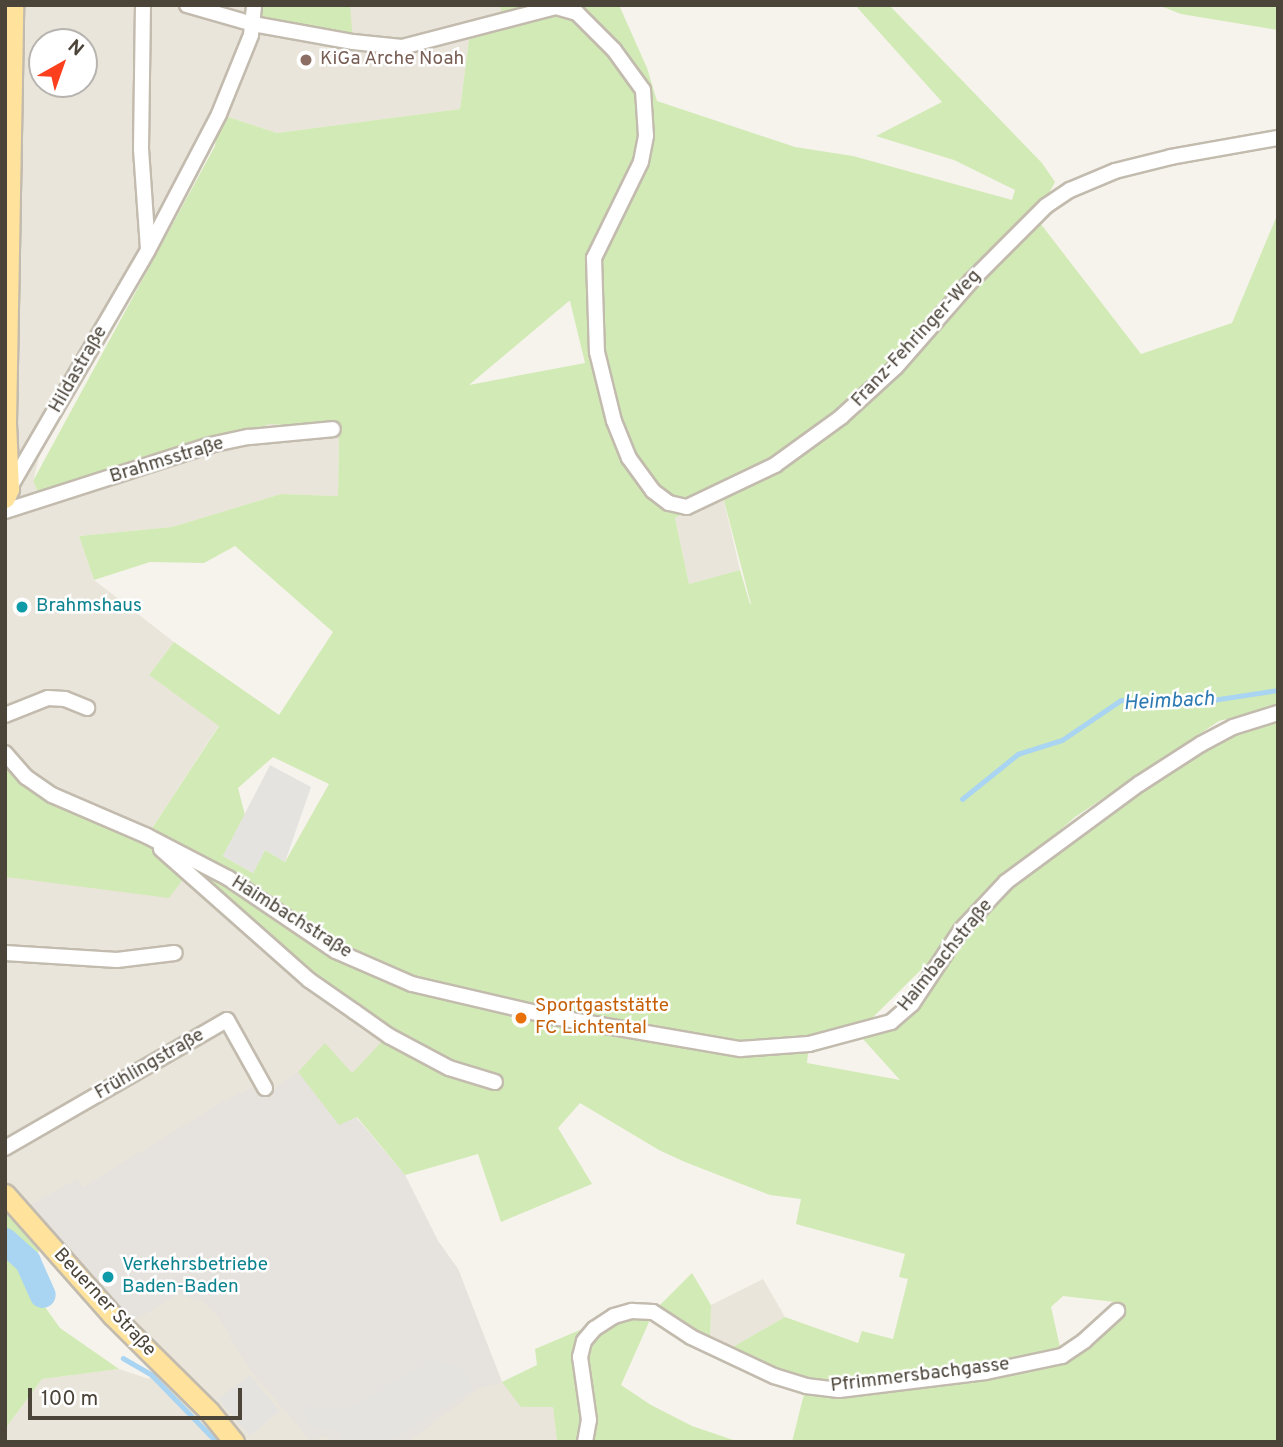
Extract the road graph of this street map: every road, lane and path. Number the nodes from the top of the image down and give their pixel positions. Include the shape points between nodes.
1 (13, 5) edge
2 (143, 5) edge
3 (187, 5) edge
4 (254, 5) edge
5 (253, 24) junction
6 (1278, 138) edge
7 (6, 227) edge
8 (148, 250) junction
9 (333, 429) dead end
10 (7, 494) edge
11 (5, 511) edge
12 (87, 708) dead end
13 (1278, 713) edge
14 (5, 715) edge
15 (5, 753) edge
16 (147, 836) junction
17 (5, 953) edge
18 (175, 953) dead end
19 (495, 1082) dead end
20 (265, 1088) dead end
21 (5, 1148) edge
22 (5, 1194) edge
23 (1117, 1311) dead end
24 (232, 1441) edge
25 (585, 1442) edge

1 - 7 main road
2 - 8 street via 141,149
3 - 5 street, Franz-Fehringer-Weg
4 - 5 street, Hildastraße
5 - 6 street, Franz-Fehringer-Weg via 402,47 556,7 577,13 632,73 643,90 646,117 641,162 594,258 597,352 614,421 629,458 653,491 669,503 687,507 751,478 810,442 869,393 1046,205 1070,190 1171,157
5 - 8 street, Hildastraße via 219,114
7 - 10 main road
8 - 10 street, Hildastraße
9 - 11 street, Brahmsstraße via 210,446
12 - 14 street via 48,698
13 - 16 street, Haimbachstraße via 1233,727 1201,744 1006,882 961,930 912,1004 891,1022 809,1044 740,1049 554,1017 412,984 336,951 228,878
15 - 16 street, Haimbachstraße via 26,777 52,795
16 - 19 street, Haimbachstraße via 318,986 401,1042 449,1068
17 - 18 street via 117,960
20 - 21 street, Frühlingstraße via 227,1020
22 - 24 main road, Beuerner Straße
23 - 25 street, Pfrimmersbachgasse via 1062,1356 986,1372 839,1390 774,1376 691,1337 653,1312 632,1311 604,1323 584,1341 580,1357 589,1420

